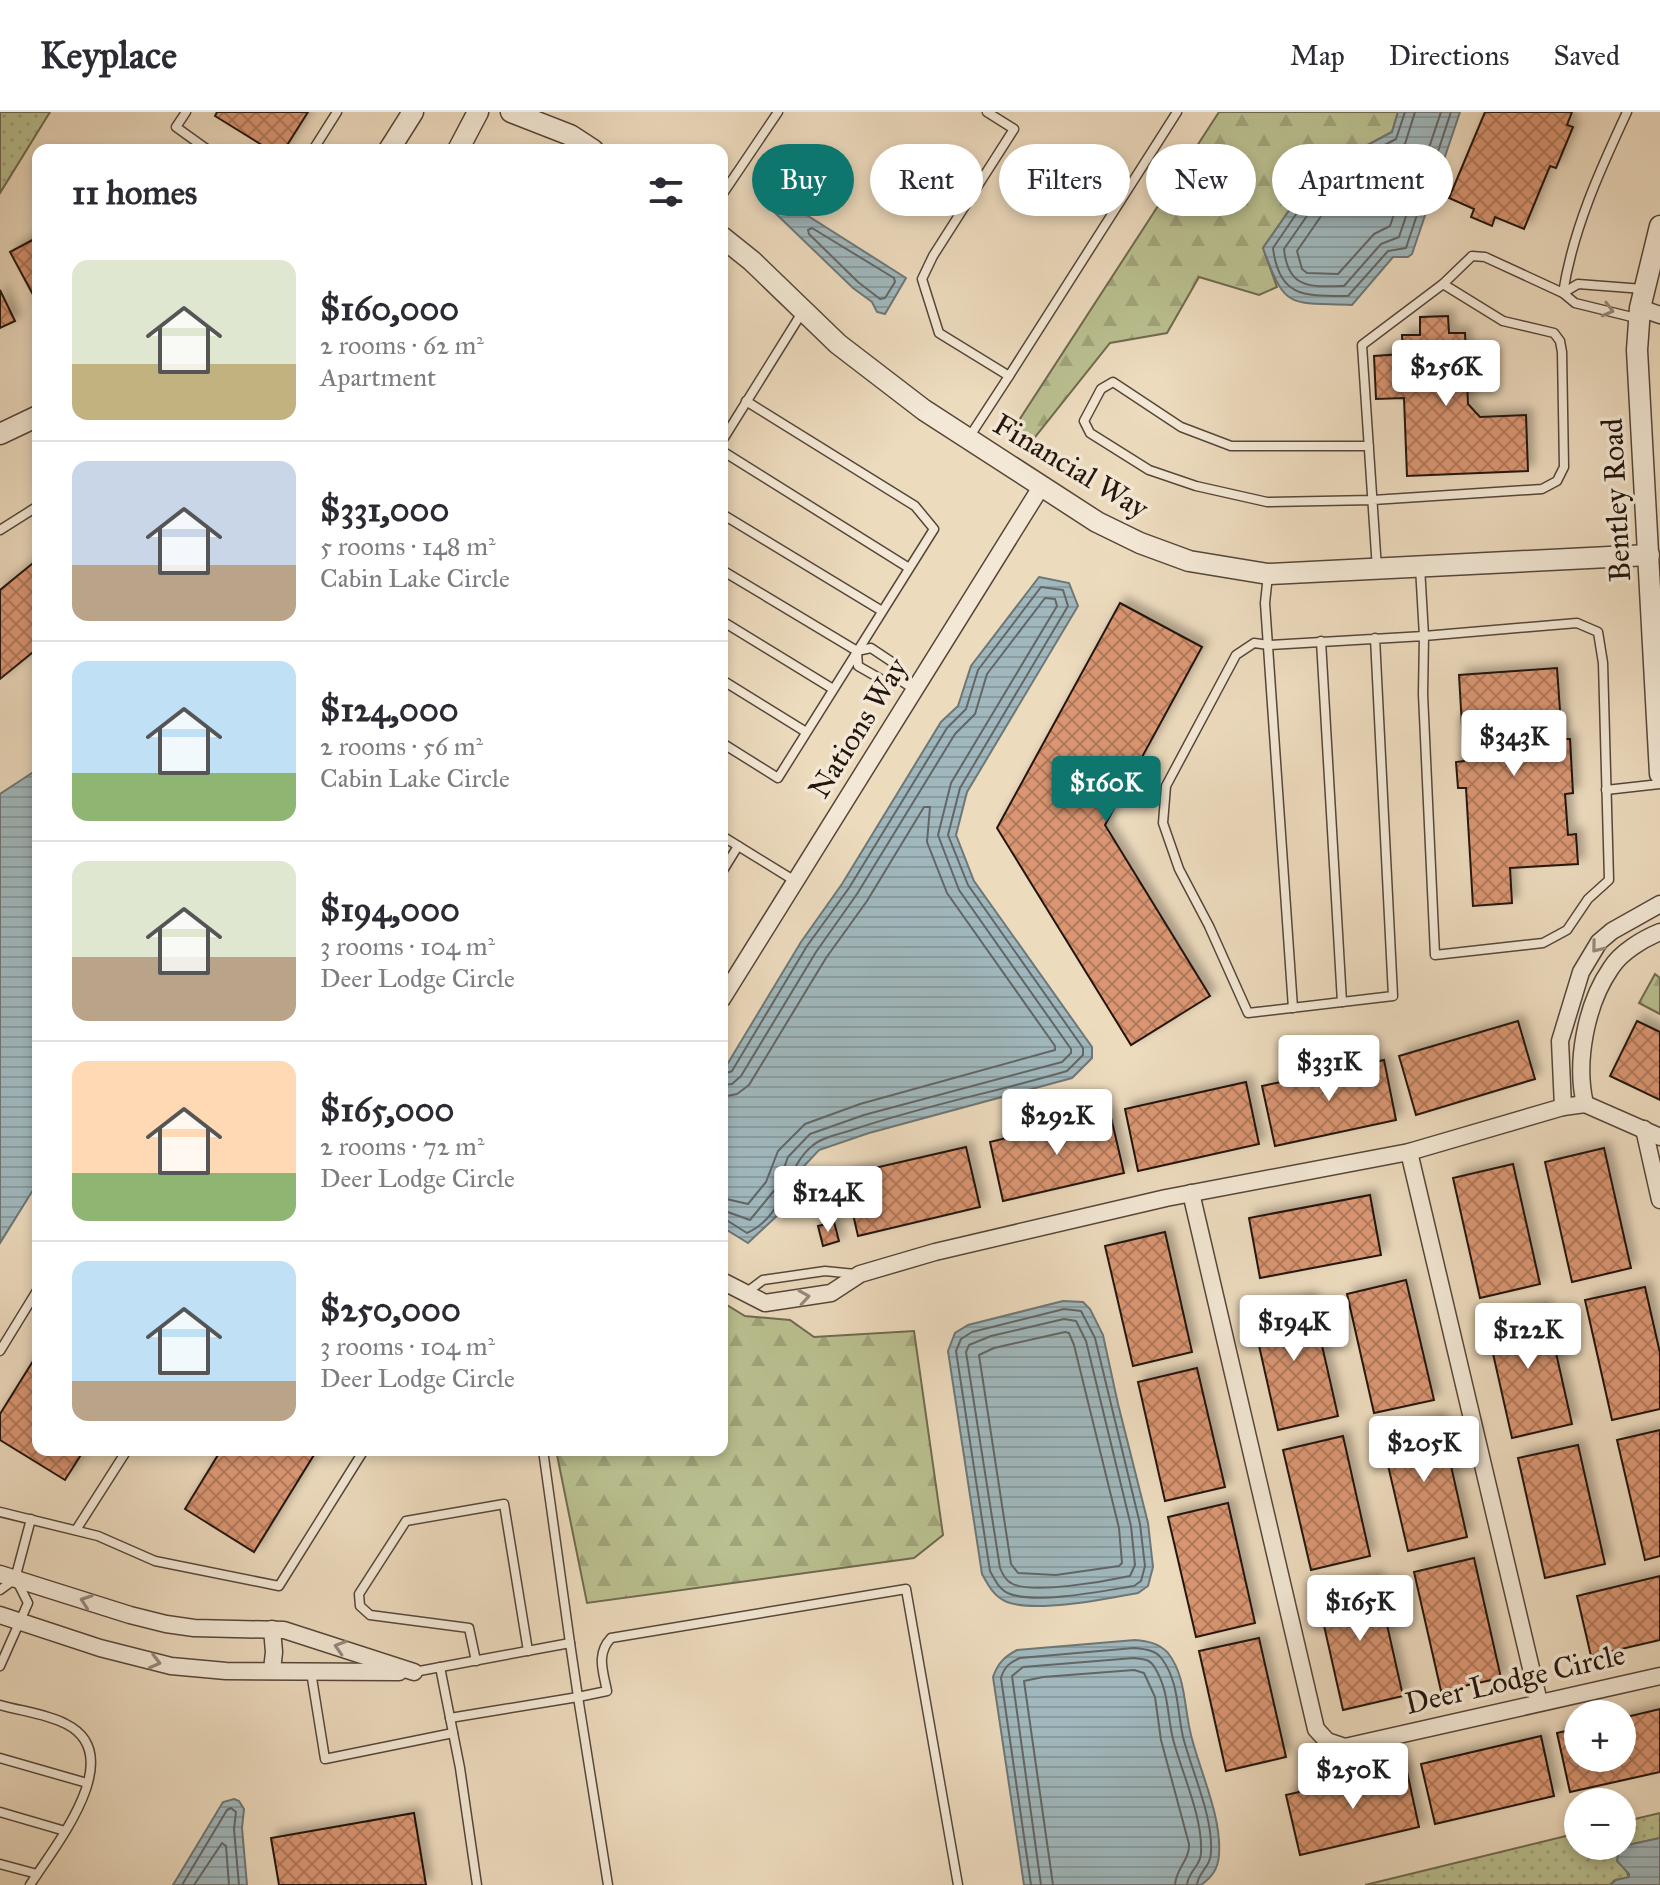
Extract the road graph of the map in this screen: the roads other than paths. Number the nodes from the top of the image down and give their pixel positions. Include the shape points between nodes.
1 (186, 112) edge
2 (337, 112) edge
3 (413, 112) edge
4 (478, 112) edge
5 (511, 112) edge
6 (778, 112) edge
7 (987, 112) edge
8 (1177, 112) edge
9 (1627, 112) edge
10 (200, 144) edge
11 (317, 144) edge
12 (393, 144) edge
13 (461, 144) edge
14 (584, 144) edge
15 (728, 186) edge
16 (1660, 226) edge
17 (728, 242) edge
18 (1443, 284) junction
19 (1563, 293) junction
20 (1646, 308) edge
21 (804, 310) junction
22 (1009, 376) junction
23 (746, 401) junction
24 (32, 419) edge
25 (728, 431) edge
26 (0, 434) edge
27 (968, 439) junction
28 (1369, 446) junction
29 (728, 455) edge
30 (1041, 487) junction
31 (1373, 500) junction
32 (32, 510) edge
33 (728, 518) edge
34 (0, 530) edge
35 (1649, 555) junction
36 (1420, 567) junction
37 (909, 568) junction
38 (1377, 570) junction
39 (728, 574) edge
40 (1268, 574) junction
41 (882, 611) junction
42 (728, 625) edge
43 (1424, 636) junction
44 (1375, 638) junction
45 (1321, 641) junction
46 (1269, 645) junction
47 (857, 651) junction
48 (895, 677) junction
49 (728, 684) edge
50 (833, 689) junction
51 (915, 690) junction
52 (806, 732) junction
53 (728, 747) edge
54 (1660, 774) edge
55 (1660, 784) edge
56 (1606, 790) junction
57 (728, 840) edge
58 (738, 846) junction
59 (728, 862) edge
60 (796, 882) junction
61 (1660, 904) edge
62 (1660, 932) edge
63 (728, 990) edge
64 (1342, 1002) junction
65 (1293, 1008) junction
66 (1585, 1104) junction
67 (1563, 1107) junction
68 (1644, 1129) junction
69 (1660, 1137) edge
70 (1409, 1152) junction
71 (1191, 1193) junction
72 (1660, 1200) edge
73 (860, 1274) junction
74 (728, 1284) edge
75 (747, 1292) junction
76 (32, 1299) edge
77 (0, 1351) edge
78 (123, 1456) edge
79 (360, 1456) edge
80 (544, 1456) edge
81 (0, 1512) edge
82 (31, 1519) junction
83 (76, 1530) junction
84 (8, 1576) edge
85 (0, 1590) edge
86 (0, 1615) edge
87 (20, 1621) junction
88 (272, 1629) junction
89 (570, 1643) junction
90 (528, 1651) junction
91 (476, 1661) junction
92 (0, 1666) edge
93 (440, 1667) junction
94 (272, 1670) junction
95 (311, 1671) junction
96 (414, 1672) junction
97 (1660, 1676) edge
98 (578, 1697) junction
99 (1539, 1702) junction
100 (0, 1705) edge
101 (450, 1718) junction
102 (453, 1733) junction
103 (0, 1758) edge
104 (87, 1783) junction
105 (0, 1812) edge
106 (65, 1831) junction
107 (0, 1864) edge
108 (37, 1874) junction
109 (30, 1885) edge
110 (477, 1885) edge
111 (608, 1885) edge
112 (958, 1885) edge

1 - 10 lane via 176,127
2 - 11 lane
3 - 12 street
4 - 13 street
5 - 14 street
6 - 15 lane
7 - 22 lane via 1014,129 922,279 939,333
8 - 22 lane
9 - 19 lane via 1568,257
16 - 20 street, Bentley Road
17 - 21 street, Financial Way
18 - 19 lane via 1472,256
18 - 28 lane via 1362,345
18 - 31 lane via 1503,321 1554,333 1560,341 1564,467 1557,481 1542,489
19 -> 20 lane via 1575,303
19 - 20 lane via 1578,284
20 - 35 street, Bentley Road via 1637,350
21 - 23 lane
21 - 27 street, Financial Way via 886,383
22 - 27 lane
23 - 25 lane
23 - 37 lane via 915,506 934,529
24 - 26 street
27 - 30 street, Financial Way
28 - 31 lane
28 - 31 lane via 1231,446 1181,427 1113,382 1101,389 1084,421 1090,433 1149,470 1196,486 1267,502
29 - 37 lane
30 - 40 street, Financial Way via 1140,543 1189,561
30 - 51 street, Nations Way
31 - 38 lane
32 - 34 lane
33 - 41 lane
35 - 36 street, Financial Way
35 - 54 street, Bentley Road
36 - 38 street, Financial Way
36 - 43 lane
37 - 41 lane
38 - 40 street, Financial Way
39 - 47 lane
40 - 46 lane
41 - 47 lane
42 - 50 lane
43 - 44 lane
43 - 56 lane via 1577,623 1598,632
43 - 56 lane via 1435,955 1543,943 1567,930 1609,880
44 - 45 lane
44 - 64 lane via 1393,996
45 - 46 lane
45 - 64 lane
46 - 65 lane
46 - 65 lane via 1254,643 1236,655 1166,786 1163,823 1179,869 1248,1013
47 - 48 lane via 871,648 895,664
47 - 48 lane via 858,666 886,682
47 - 50 lane
48 - 51 lane
49 - 52 lane
50 - 52 lane
51 - 60 street, Nations Way
52 - 53 lane via 778,778
55 - 56 lane
57 - 58 lane
58 - 59 lane
58 - 60 lane
60 - 63 street, Nations Way
61 -> 67 street via 1599,942 1581,972 1560,1041
62 - 66 street via 1622,955 1601,987 1580,1062
64 - 65 lane
66 - 67 street
66 - 68 street
67 - 70 street
68 - 69 street
68 - 72 street
70 - 71 street
70 - 99 street
71 - 73 street
71 - 99 street, Deer Lodge Circle via 1316,1729 1327,1741 1345,1747
73 - 75 lane via 825,1271 763,1280
75 -> 73 street via 765,1303 831,1293
74 - 75 street
76 - 77 lane
78 - 83 lane
79 - 83 lane via 279,1586 155,1561
80 - 89 lane
81 - 82 lane
82 - 83 lane
82 - 84 lane
84 - 85 lane
84 - 87 lane via 28,1603
88 -> 84 street via 166,1624
86 - 87 street
87 - 92 lane
87 -> 94 street via 171,1666
88 - 94 street
96 -> 88 street
89 - 90 lane
89 - 98 lane
90 - 91 lane
90 - 91 lane via 504,1504 406,1521 359,1594 360,1606 370,1615 469,1628
91 - 93 lane
93 - 96 lane
93 - 101 lane
94 - 95 street
95 - 96 street
95 - 102 lane via 325,1759
97 - 99 street, Deer Lodge Circle
98 - 101 lane
98 - 111 lane
98 - 112 lane via 607,1691 601,1656 611,1638 906,1589
100 - 104 lane via 67,1725 83,1739 91,1752
101 - 102 lane
102 - 110 lane
103 - 104 lane
104 - 106 lane
105 - 106 lane
106 - 108 lane
107 - 108 lane
108 - 109 lane

